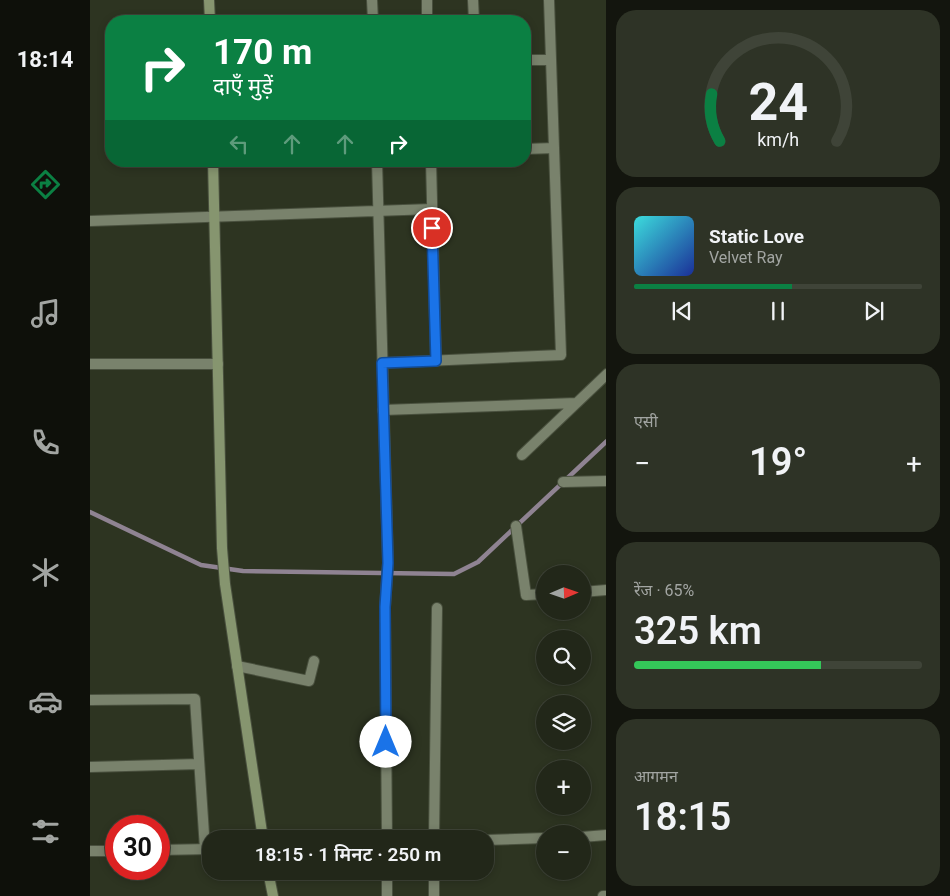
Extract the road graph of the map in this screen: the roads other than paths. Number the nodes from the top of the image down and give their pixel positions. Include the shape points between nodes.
1 (209, 0) edge
2 (372, 0) edge
3 (427, 0) edge
4 (473, 0) edge
5 (549, 0) edge
6 (210, 15) edge
7 (373, 15) edge
8 (427, 15) edge
9 (474, 15) edge
10 (531, 60) edge
11 (551, 60) junction
12 (554, 148) junction
13 (531, 149) edge
14 (213, 167) edge
15 (377, 167) edge
16 (431, 167) edge
17 (432, 209) junction
18 (378, 211) junction
19 (214, 216) junction
20 (90, 221) edge
21 (436, 361) junction
22 (382, 363) junction
23 (90, 364) edge
24 (218, 364) junction
25 (606, 374) edge
26 (576, 403) junction
27 (383, 410) junction
28 (522, 455) dead end
29 (606, 481) edge
30 (563, 482) dead end
31 (516, 526) dead end
32 (606, 590) edge
33 (591, 591) edge
34 (536, 594) edge
35 (437, 608) dead end
36 (314, 661) dead end
37 (237, 666) junction
38 (90, 700) edge
39 (199, 764) junction
40 (90, 767) edge
41 (206, 830) edge
42 (262, 830) edge
43 (387, 830) edge
44 (434, 830) edge
45 (606, 835) edge
46 (591, 836) edge
47 (536, 838) edge
48 (494, 840) edge
49 (202, 849) edge
50 (105, 850) edge
51 (170, 850) edge
52 (90, 851) edge
53 (270, 880) edge
54 (387, 880) edge
55 (434, 880) edge
56 (273, 896) edge
57 (387, 896) edge
58 (434, 896) edge

1 - 6 street
2 - 7 street
3 - 8 street
4 - 9 street
5 - 11 street
10 - 11 street
11 - 12 street
12 - 13 street
12 - 21 street via 561,356
14 - 19 street
15 - 18 street
16 - 17 street
17 - 18 street
17 - 21 street
18 - 19 street
18 - 22 street
19 - 20 street
19 - 24 street
21 - 22 street
22 - 27 street
23 - 24 street
24 - 37 street via 222,548
25 - 26 street
26 - 27 street
26 - 28 street
27 - 43 street via 388,563 385,607
29 - 30 street
31 - 34 street via 526,595
32 - 33 street
35 - 44 street
36 - 37 street via 309,681
37 - 42 street
38 - 39 street via 195,699
39 - 40 street
39 - 41 street
45 - 46 street
47 - 48 street
49 - 51 street
50 - 52 street
53 - 56 street
54 - 57 street
55 - 58 street

